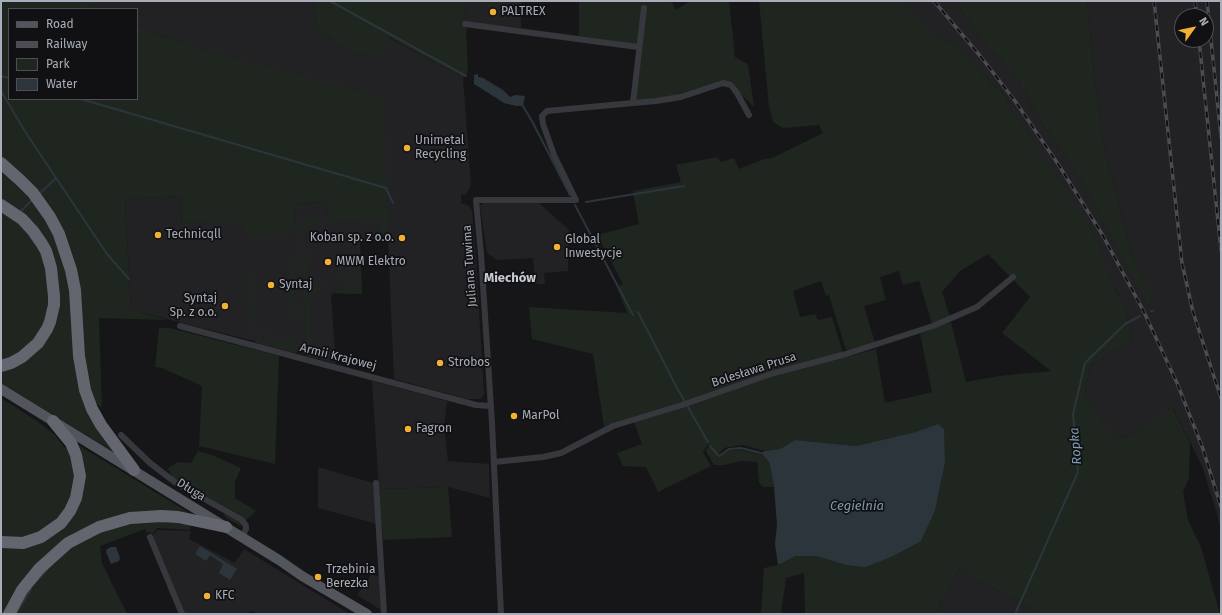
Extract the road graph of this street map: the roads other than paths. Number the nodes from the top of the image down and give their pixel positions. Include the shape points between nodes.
1 (644, 8) dead end
2 (465, 24) dead end
3 (638, 47) junction
4 (633, 103) junction
5 (749, 115) dead end
6 (1, 163) edge
7 (1, 205) edge
8 (1013, 278) dead end
9 (180, 326) dead end
10 (1, 366) edge
11 (1, 389) edge
12 (491, 406) junction
13 (54, 421) junction
14 (121, 435) dead end
15 (494, 462) junction
16 (134, 470) junction
17 (376, 483) dead end
18 (226, 527) junction
19 (150, 537) dead end
20 (242, 537) junction
21 (1, 542) edge
22 (9, 614) edge
23 (182, 614) edge
24 (367, 614) edge
25 (384, 614) edge
26 (501, 614) edge

1 - 3 street
2 - 3 street
3 - 4 street
4 - 5 street, Juliana Tuwima via 681,97 724,83 731,85
4 - 12 street, Juliana Tuwima via 546,111 542,116 542,124 554,155 576,200 476,200
6 - 16 highway via 39,201 61,239 75,290 79,356 85,390 101,426
7 - 10 highway via 22,219 42,244 49,259 54,288 52,314 41,340 22,357
8 - 15 street, Bolesława Prusa via 977,307 934,326 846,354 771,374 613,426 561,454
9 - 12 street, Armii Krajowej via 454,399
11 - 13 main road, Długa
12 - 15 street, Juliana Tuwima
13 - 16 main road, Długa
13 - 21 highway via 76,454 80,476 76,498 61,523 41,537 23,544
14 - 20 street via 176,483 242,520 246,529
15 - 26 street, Juliana Tuwima
16 - 18 main road, Długa
17 - 25 street
18 - 20 main road, Długa
18 - 22 highway via 161,516 130,518 99,527 68,543 39,569 22,590
19 - 23 street
20 - 24 main road, Długa

